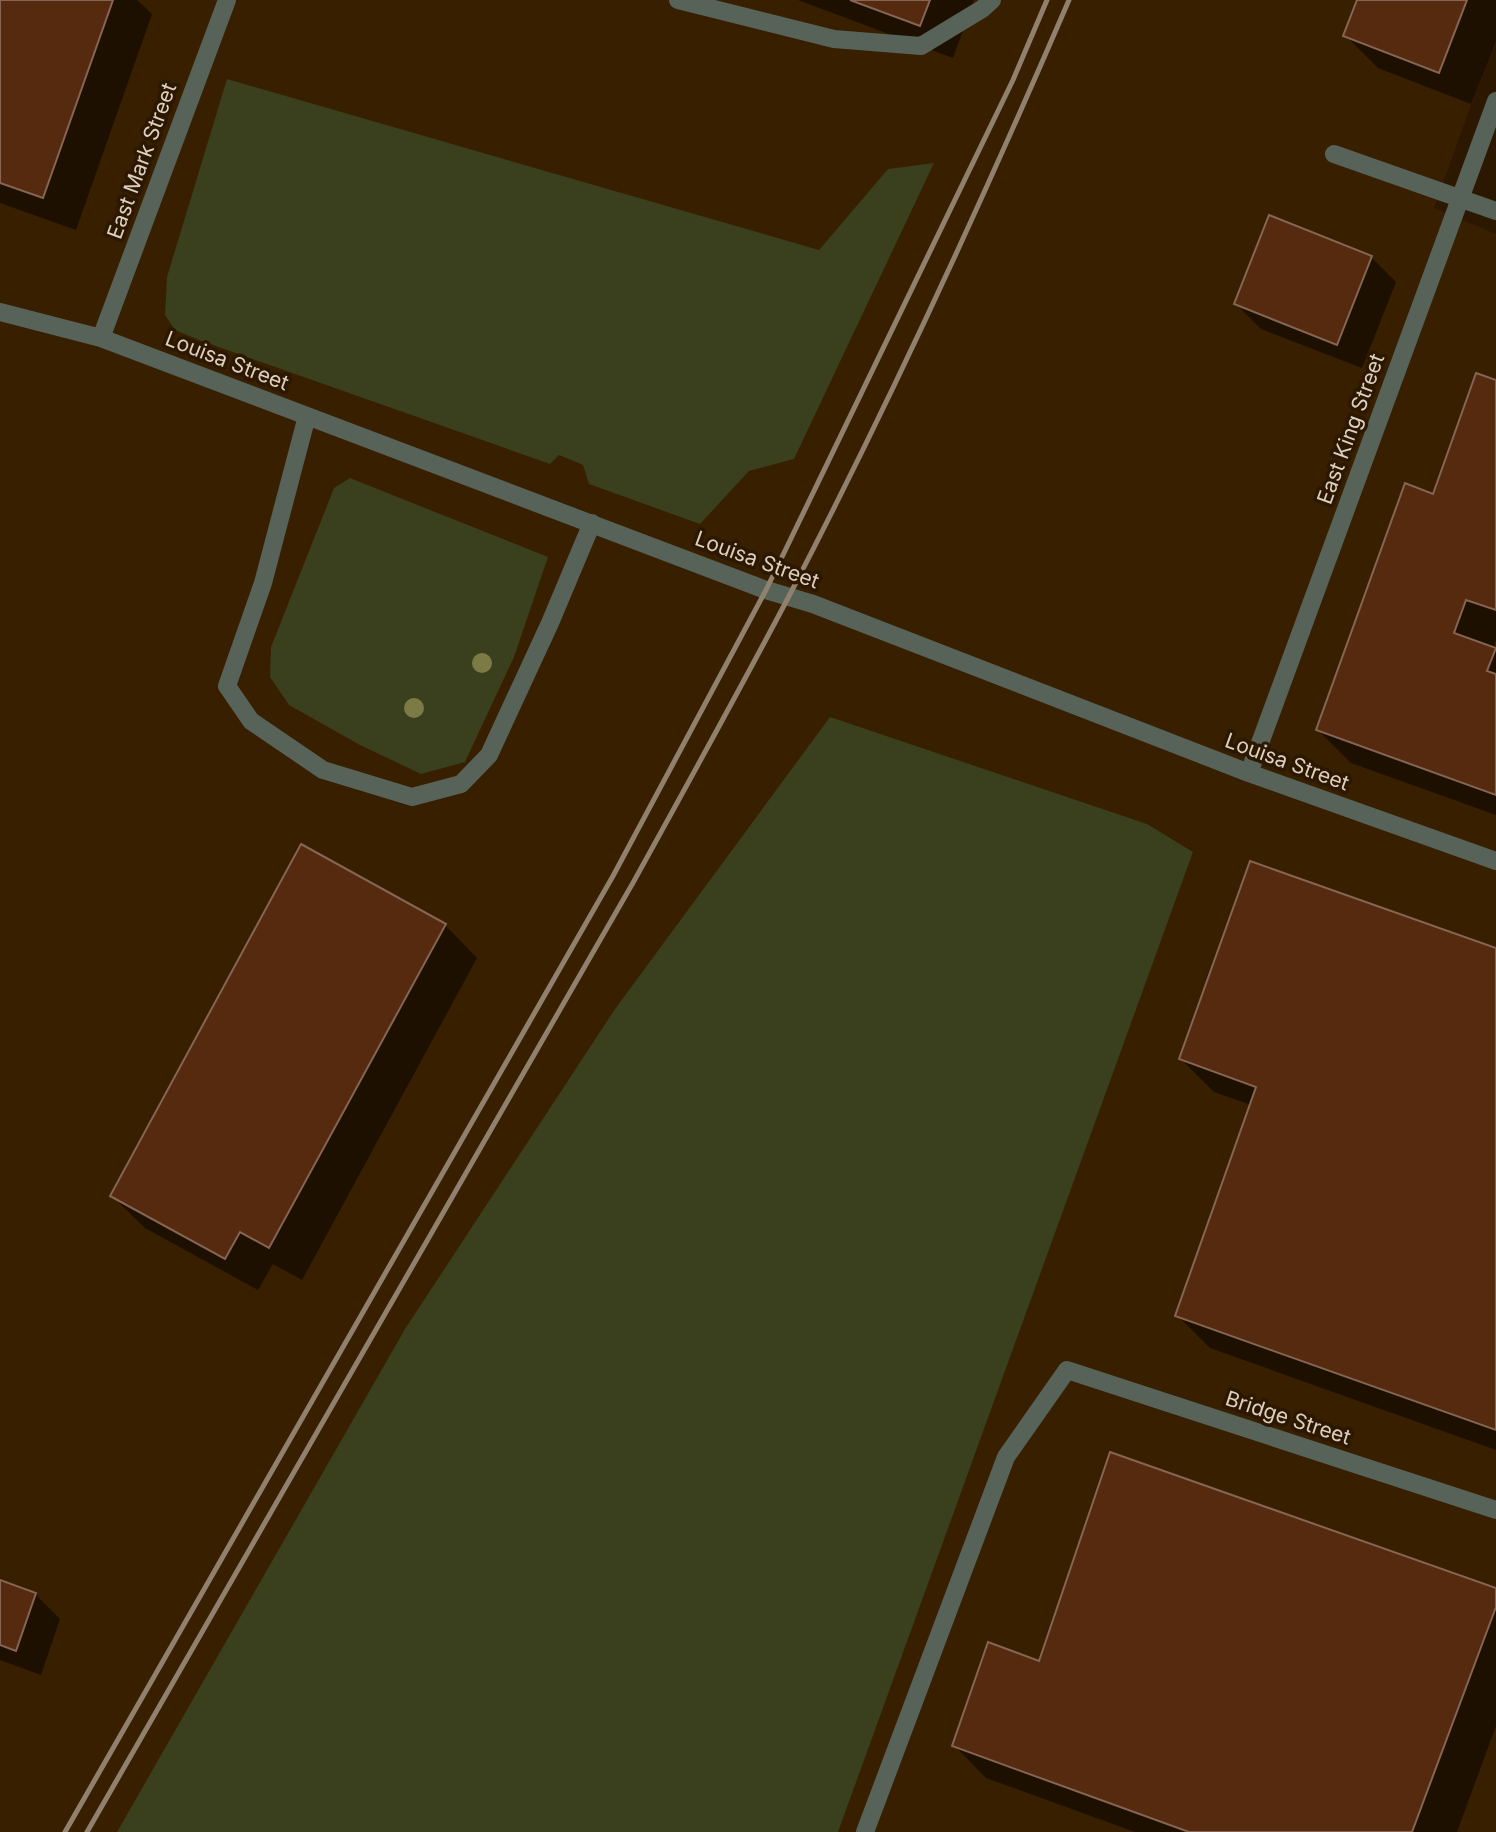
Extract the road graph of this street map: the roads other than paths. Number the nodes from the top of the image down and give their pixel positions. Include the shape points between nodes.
1 (227, 0) edge
2 (678, 0) edge
3 (992, 0) edge
4 (1496, 101) edge
5 (1334, 154) dead end
6 (1461, 197) junction
7 (1496, 211) edge
8 (0, 312) edge
9 (101, 338) junction
10 (307, 416) junction
11 (592, 523) junction
12 (1249, 773) junction
13 (1496, 861) edge
14 (1496, 1510) edge
15 (865, 1832) edge

1 - 9 street, East Mark Street
2 - 3 street via 834,39 921,46
4 - 6 street, East King Street
5 - 6 street
6 - 7 street
6 - 12 street, East King Street
8 - 9 street, Louisa Street
9 - 10 street, Louisa Street
10 - 11 street, Louisa Street
10 - 11 street via 263,583 227,685 251,721 323,770 412,797 461,784 489,755
11 - 12 street, Louisa Street
12 - 13 street, Louisa Street
14 - 15 street, Bridge Street via 1066,1370 1006,1457

